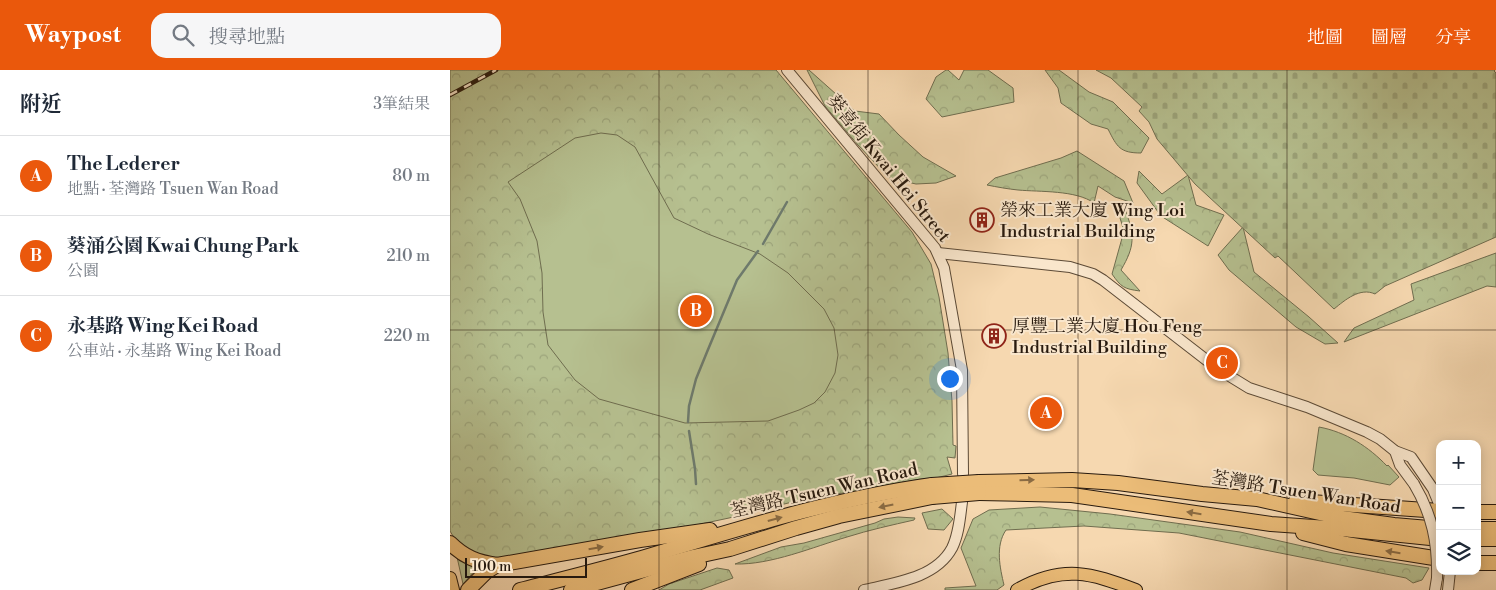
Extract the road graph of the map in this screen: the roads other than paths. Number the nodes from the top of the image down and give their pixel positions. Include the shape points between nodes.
1 (787, 70) edge
2 (938, 253) junction
3 (1396, 451) junction
4 (963, 474) dead end
5 (979, 488) junction
6 (932, 491) junction
7 (1436, 498) edge
8 (1256, 499) junction
9 (962, 502) dead end
10 (1436, 511) edge
11 (1481, 512) edge
12 (1496, 512) edge
13 (1271, 524) junction
14 (1436, 528) edge
15 (735, 529) junction
16 (1496, 529) edge
17 (1481, 530) edge
18 (1436, 539) edge
19 (1481, 539) edge
20 (1496, 539) edge
21 (450, 543) edge
22 (730, 549) junction
23 (1436, 558) edge
24 (1481, 563) edge
25 (1496, 563) edge
26 (497, 565) junction
27 (1450, 575) edge
28 (450, 578) edge
29 (453, 590) edge
30 (468, 590) edge
31 (520, 590) edge
32 (571, 590) edge
33 (632, 590) edge
34 (864, 590) edge
35 (1018, 590) edge
36 (1136, 590) edge
37 (1435, 590) edge
38 (1448, 590) edge

1 - 2 street, 葵喜街 Kwai Hei Street
2 - 3 street via 1070,267 1093,274 1234,380 1367,432
2 - 4 street, 葵喜街 Kwai Hei Street via 944,268 962,370
3 - 7 street via 1410,457
3 - 37 street, bridge via 1400,465 1427,507 1438,557
5 - 6 highway, 荃灣路 Tsuen Wan Road, bridge
5 -> 8 highway, 荃灣路 Tsuen Wan Road via 1072,480
13 -> 5 highway, 荃灣路 Tsuen Wan Road via 1072,495
15 -> 6 highway, 荃灣路 Tsuen Wan Road via 874,494
6 -> 22 highway, 荃灣路 Tsuen Wan Road
8 - 10 highway
8 - 14 highway, 荃灣路 Tsuen Wan Road via 1360,521
9 - 34 street via 953,546 939,564 918,576
11 - 12 highway
13 - 18 highway, 荃灣路 Tsuen Wan Road
23 -> 13 highway via 1346,544
26 -> 15 highway via 675,535
15 - 31 highway, 荃灣路 Tsuen Wan Road
16 - 17 highway
19 - 20 highway
21 - 26 highway via 467,558
22 - 32 highway, 荃灣路 Tsuen Wan Road
22 - 33 highway
24 - 25 highway
26 - 30 highway
27 - 38 street
28 - 29 main road
35 - 36 main road via 1056,575 1078,573

